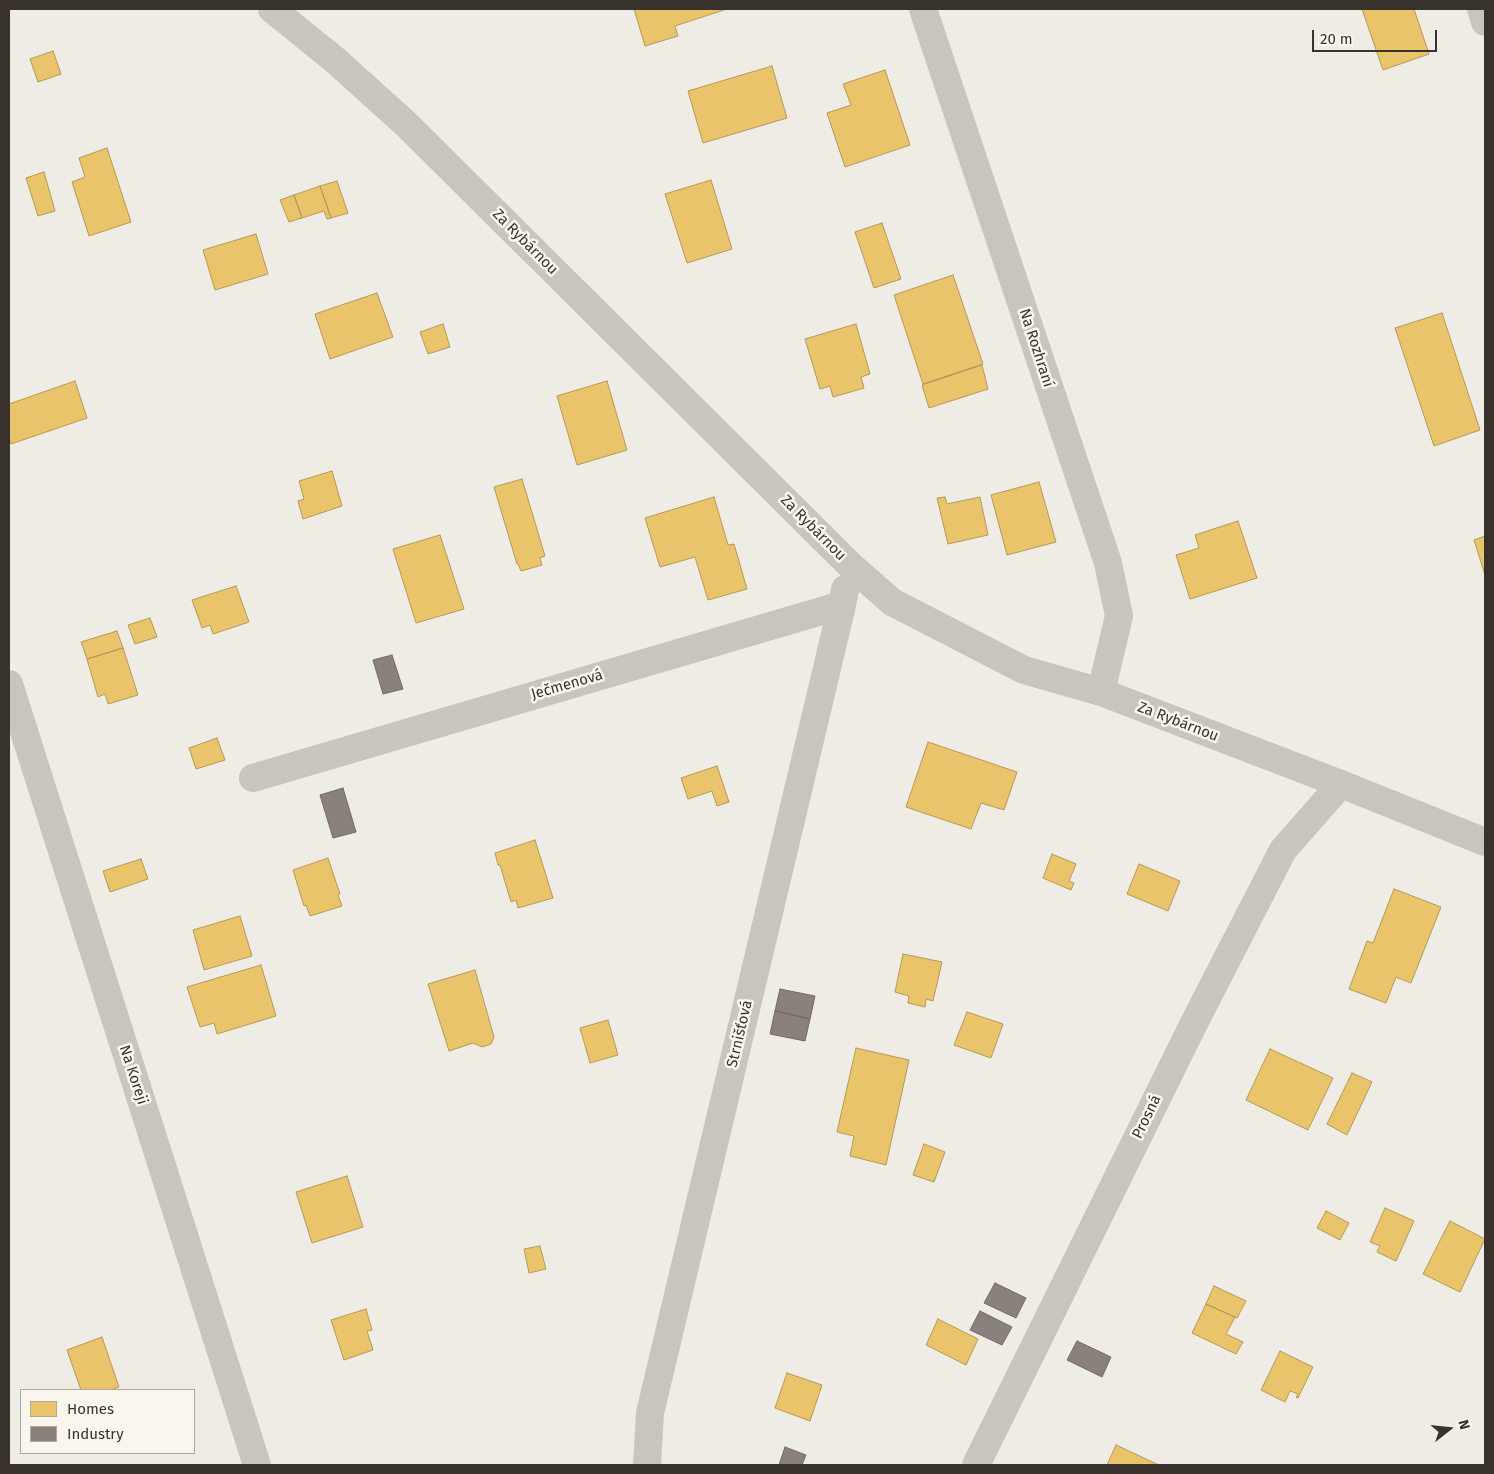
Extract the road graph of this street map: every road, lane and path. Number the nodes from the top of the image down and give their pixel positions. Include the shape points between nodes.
1 (272, 9) edge
2 (923, 9) edge
3 (1480, 9) edge
4 (1485, 22) edge
5 (850, 565) junction
6 (842, 605) junction
7 (9, 684) edge
8 (1101, 692) junction
9 (253, 778) dead end
10 (1341, 784) junction
11 (1485, 842) edge
12 (257, 1465) edge
13 (646, 1465) edge
14 (976, 1465) edge

1 - 5 street, Za Rybárnou via 406,124
2 - 8 street, Na Rozhraní via 1108,564 1119,616
3 - 4 street
5 - 6 street
5 - 8 street, Za Rybárnou via 892,602 1024,670
6 - 9 street, Ječmenová
6 - 13 street, Strnišťová via 650,1413
7 - 12 street, Na Koreji
8 - 10 street, Za Rybárnou
10 - 11 street, Za Rybárnou
10 - 14 street, Prosná via 1283,850

